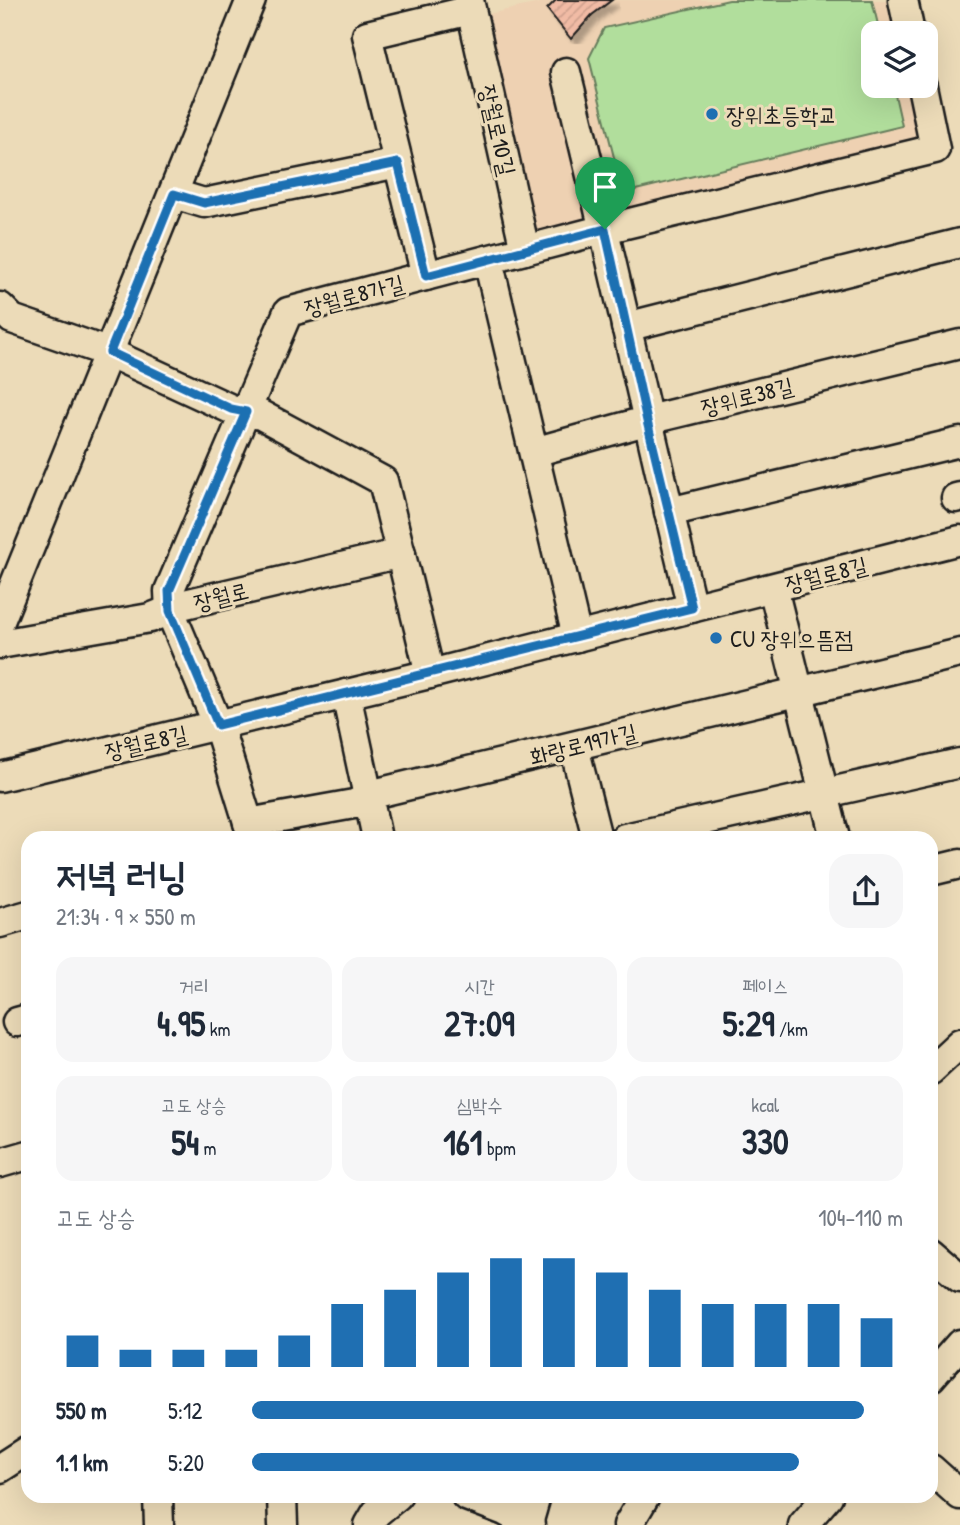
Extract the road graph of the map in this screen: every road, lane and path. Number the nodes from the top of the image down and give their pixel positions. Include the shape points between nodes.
1 (251, 0) edge
2 (903, 0) edge
3 (470, 5) edge
4 (907, 21) edge
5 (566, 72) dead end
6 (924, 98) edge
7 (398, 163) junction
8 (174, 194) junction
9 (605, 229) junction
10 (960, 243) edge
11 (525, 250) junction
12 (488, 260) junction
13 (426, 276) junction
14 (0, 307) edge
15 (626, 327) junction
16 (960, 344) edge
17 (110, 352) junction
18 (246, 412) junction
19 (647, 421) junction
20 (960, 442) edge
21 (534, 452) junction
22 (669, 512) junction
23 (960, 540) edge
24 (401, 553) junction
25 (773, 588) junction
26 (692, 608) junction
27 (170, 611) junction
28 (0, 621) edge
29 (577, 637) junction
30 (0, 644) edge
31 (960, 653) edge
32 (430, 674) junction
33 (798, 691) junction
34 (346, 694) junction
35 (218, 725) junction
36 (574, 747) junction
37 (960, 763) edge
38 (0, 777) edge
39 (824, 794) junction
40 (367, 798) junction
41 (251, 831) edge
42 (375, 831) edge
43 (595, 831) edge
44 (657, 831) edge
45 (833, 831) edge
46 (960, 864) edge
47 (938, 869) edge
48 (21, 917) edge
49 (0, 923) edge
50 (960, 1043) edge
51 (938, 1063) edge
52 (21, 1157) edge
53 (0, 1163) edge
54 (938, 1259) edge
55 (960, 1278) edge
56 (21, 1454) edge
57 (0, 1468) edge
58 (938, 1475) edge
59 (960, 1495) edge
60 (158, 1503) edge
61 (282, 1503) edge
62 (388, 1503) edge
63 (484, 1503) edge
64 (534, 1503) edge
65 (642, 1503) edge
66 (822, 1503) edge
67 (529, 1524) edge
68 (631, 1524) edge
69 (159, 1525) edge
70 (283, 1525) edge
71 (369, 1525) edge
72 (803, 1525) edge

1 - 8 street
2 - 4 street
3 - 7 street, 장월로10길 via 367,35
3 - 11 street, 장월로10길
5 - 9 street
6 - 9 street, 장월로8가길 via 935,149
7 - 8 street via 204,203
7 - 13 street, 장월로10길
8 - 17 street
9 - 11 street, 장월로8가길
9 - 15 street
10 - 15 street
11 - 12 street, 장월로8가길
12 - 13 street, 장월로8가길
12 - 21 street
13 - 18 street, 장월로8가길 via 288,312
14 - 17 street via 12,318
15 - 19 street
16 - 19 street, 장위로38길
17 - 18 street
17 - 28 street
18 - 24 street via 261,415 383,481
18 - 27 street, 장월로8가길 via 169,591
19 - 21 street, 장위로38길
19 - 22 street
20 - 22 street
21 - 29 street
22 - 26 street
23 - 25 street, 장월로8길
24 - 27 street, 장월로
24 - 32 street
25 - 26 street, 장월로8길
25 - 33 street
26 - 29 street, 장월로8길
27 - 30 street, 장월로
27 - 35 street
29 - 32 street, 장월로8길
31 - 33 street, 화랑로19가길
32 - 34 street, 장월로8길
33 - 36 street, 화랑로19가길
33 - 39 street
34 - 35 street, 장월로8길
34 - 40 street
35 - 38 street, 장월로8길
35 - 41 street
36 - 40 street, 화랑로19가길
36 - 43 street
37 - 39 street
39 - 44 street
39 - 45 street
40 - 41 street, 화랑로19가길
40 - 42 street
46 - 47 street
48 - 49 street
50 - 51 street
52 - 53 street
54 - 55 street
56 - 57 street
58 - 59 street
60 - 69 street
61 - 70 street
62 - 71 street
63 - 67 street
64 - 67 street
65 - 68 street
66 - 72 street

